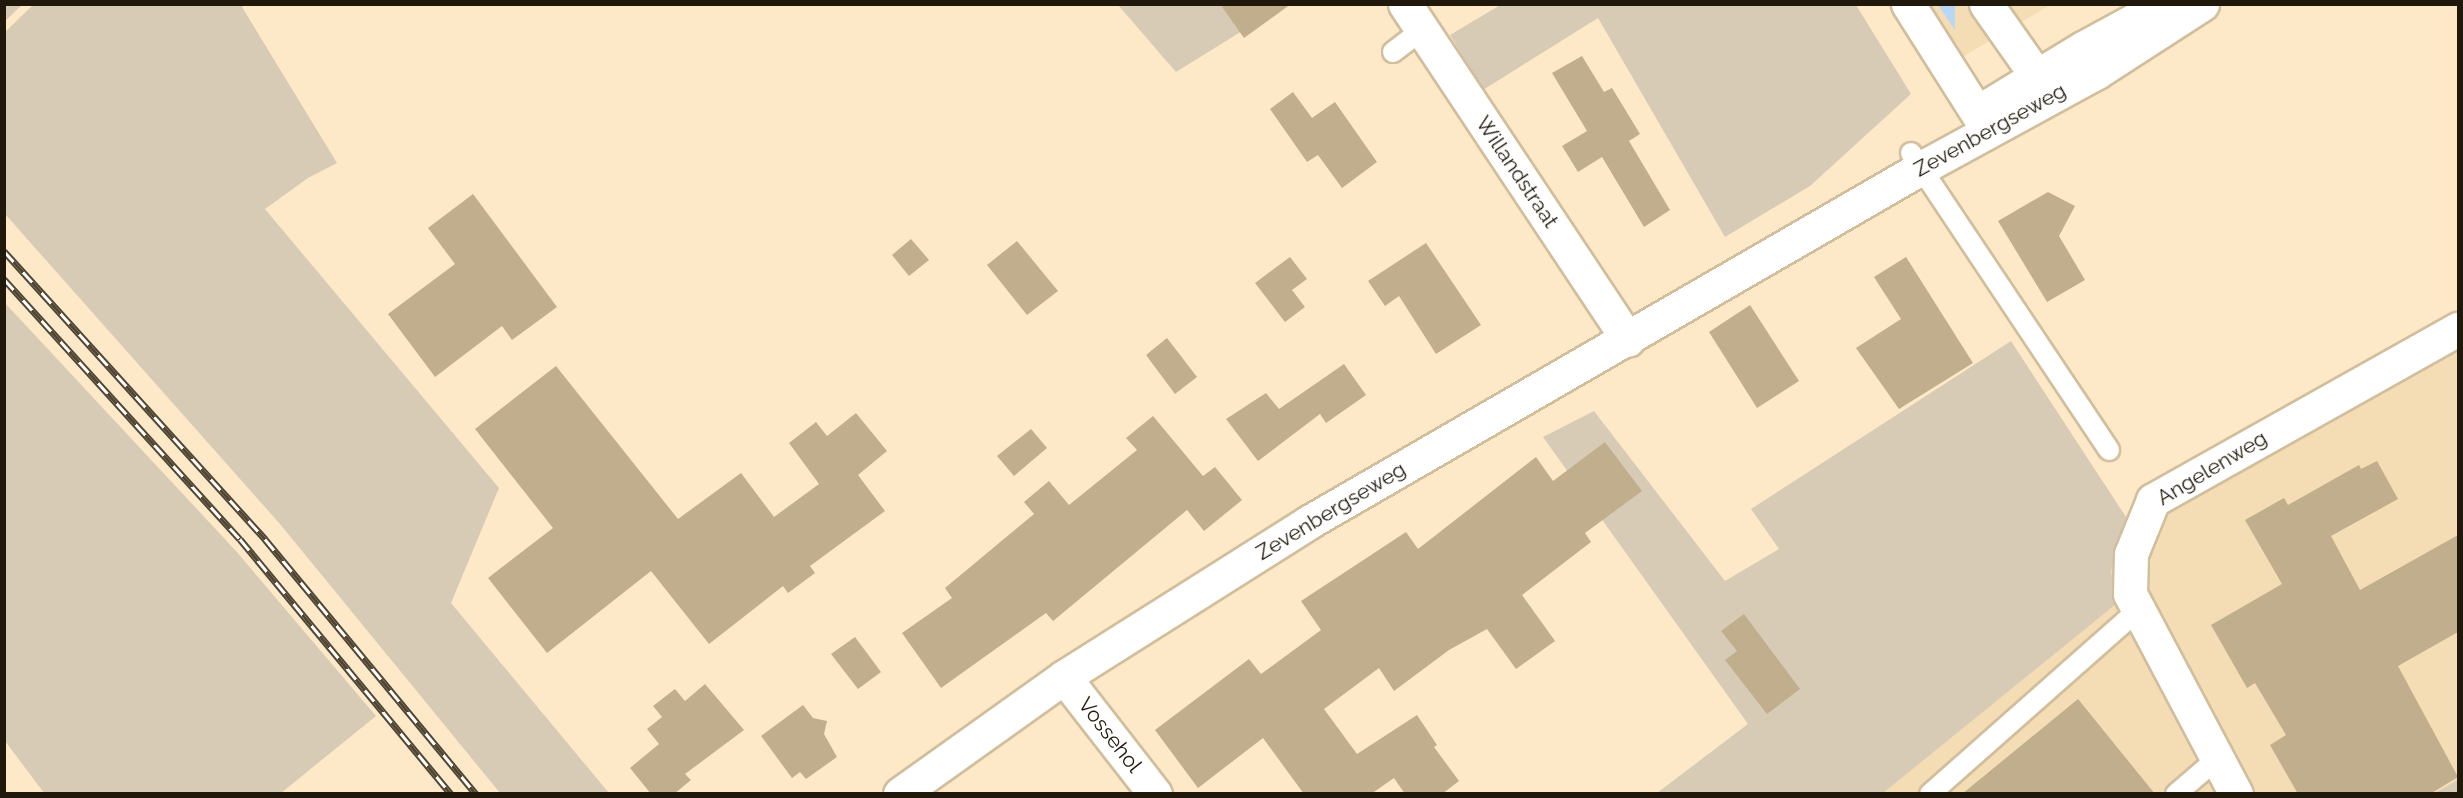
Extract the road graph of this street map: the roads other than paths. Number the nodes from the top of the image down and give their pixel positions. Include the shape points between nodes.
1 (1908, 4) edge
2 (1986, 4) edge
3 (2164, 4) edge
4 (2202, 4) edge
5 (1414, 17) edge
6 (1393, 52) dead end
7 (2043, 86) junction
8 (1982, 122) junction
9 (1916, 160) junction
10 (2458, 328) edge
11 (1628, 340) junction
12 (2109, 450) dead end
13 (2136, 612) junction
14 (1064, 678) junction
15 (2217, 759) junction
16 (900, 794) edge
17 (1155, 794) edge
18 (1930, 794) edge
19 (2176, 794) edge
20 (2236, 794) edge

1 - 8 street
2 - 7 street
3 - 7 street, Zevenbergseweg
4 - 7 street, Zevenbergseweg via 2097,72
5 - 6 lane
5 - 11 street, Willandstraat
7 - 8 street, Zevenbergseweg
8 - 9 street, Zevenbergseweg
9 - 11 street, Zevenbergseweg via 1776,254
9 - 12 lane
10 - 13 street, Angelenweg via 2153,500 2131,554 2130,594
11 - 14 street, Zevenbergseweg via 1309,522
13 - 15 street, Angelenweg
13 - 18 lane
14 - 16 street, Zevenbergseweg
14 - 17 street, Vossehol
15 - 19 lane
15 - 20 street, Angelenweg

